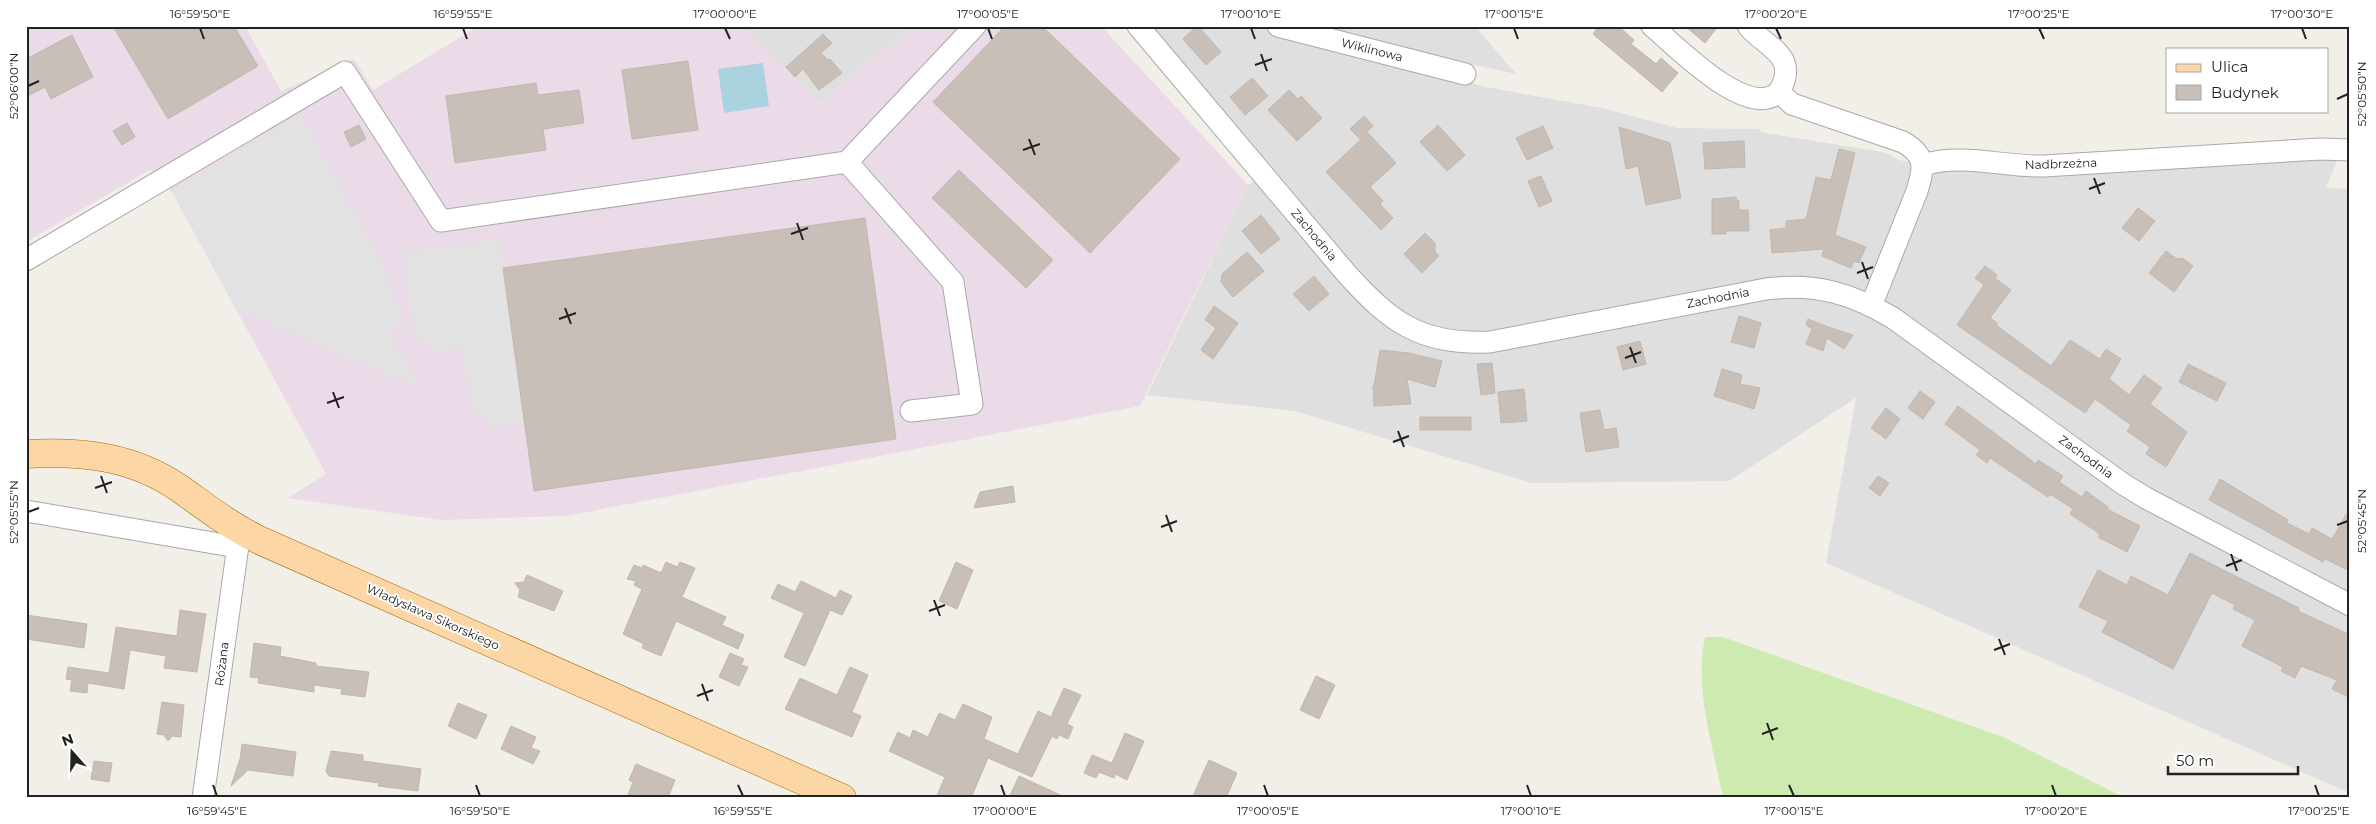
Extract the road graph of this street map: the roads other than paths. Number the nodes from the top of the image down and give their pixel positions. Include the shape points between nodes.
1 (975, 26) edge
2 (1138, 26) edge
3 (1278, 26) edge
4 (1652, 26) edge
5 (1748, 26) edge
6 (1465, 74) dead end
7 (1779, 92) junction
8 (2350, 150) edge
9 (847, 162) junction
10 (1923, 165) junction
11 (26, 260) edge
12 (1871, 306) junction
13 (911, 411) dead end
14 (26, 454) edge
15 (26, 511) edge
16 (238, 539) junction
17 (2350, 605) edge
18 (203, 798) edge
19 (842, 798) edge

1 - 9 street
2 - 12 street, Zachodnia via 1361,290 1392,318 1419,332 1446,341 1490,342 1780,287 1822,288
3 - 6 street, Wiklinowa
4 - 7 street via 1731,90 1762,99
5 - 7 street via 1782,58 1786,72
7 - 10 street via 1799,107 1903,142 1916,150
8 - 10 street, Nadbrzeżna via 2320,148 2032,166 1955,159
9 - 11 street via 441,221 345,72
9 - 13 street via 953,282 972,404
10 - 12 street via 1917,191
12 - 17 street, Zachodnia via 1893,318 2129,488
14 - 16 main road, Władysława Sikorskiego via 83,453 139,466 179,488
15 - 16 street, Władysława Sikorskiego
16 - 18 street, Różana
16 - 19 main road, Władysława Sikorskiego

